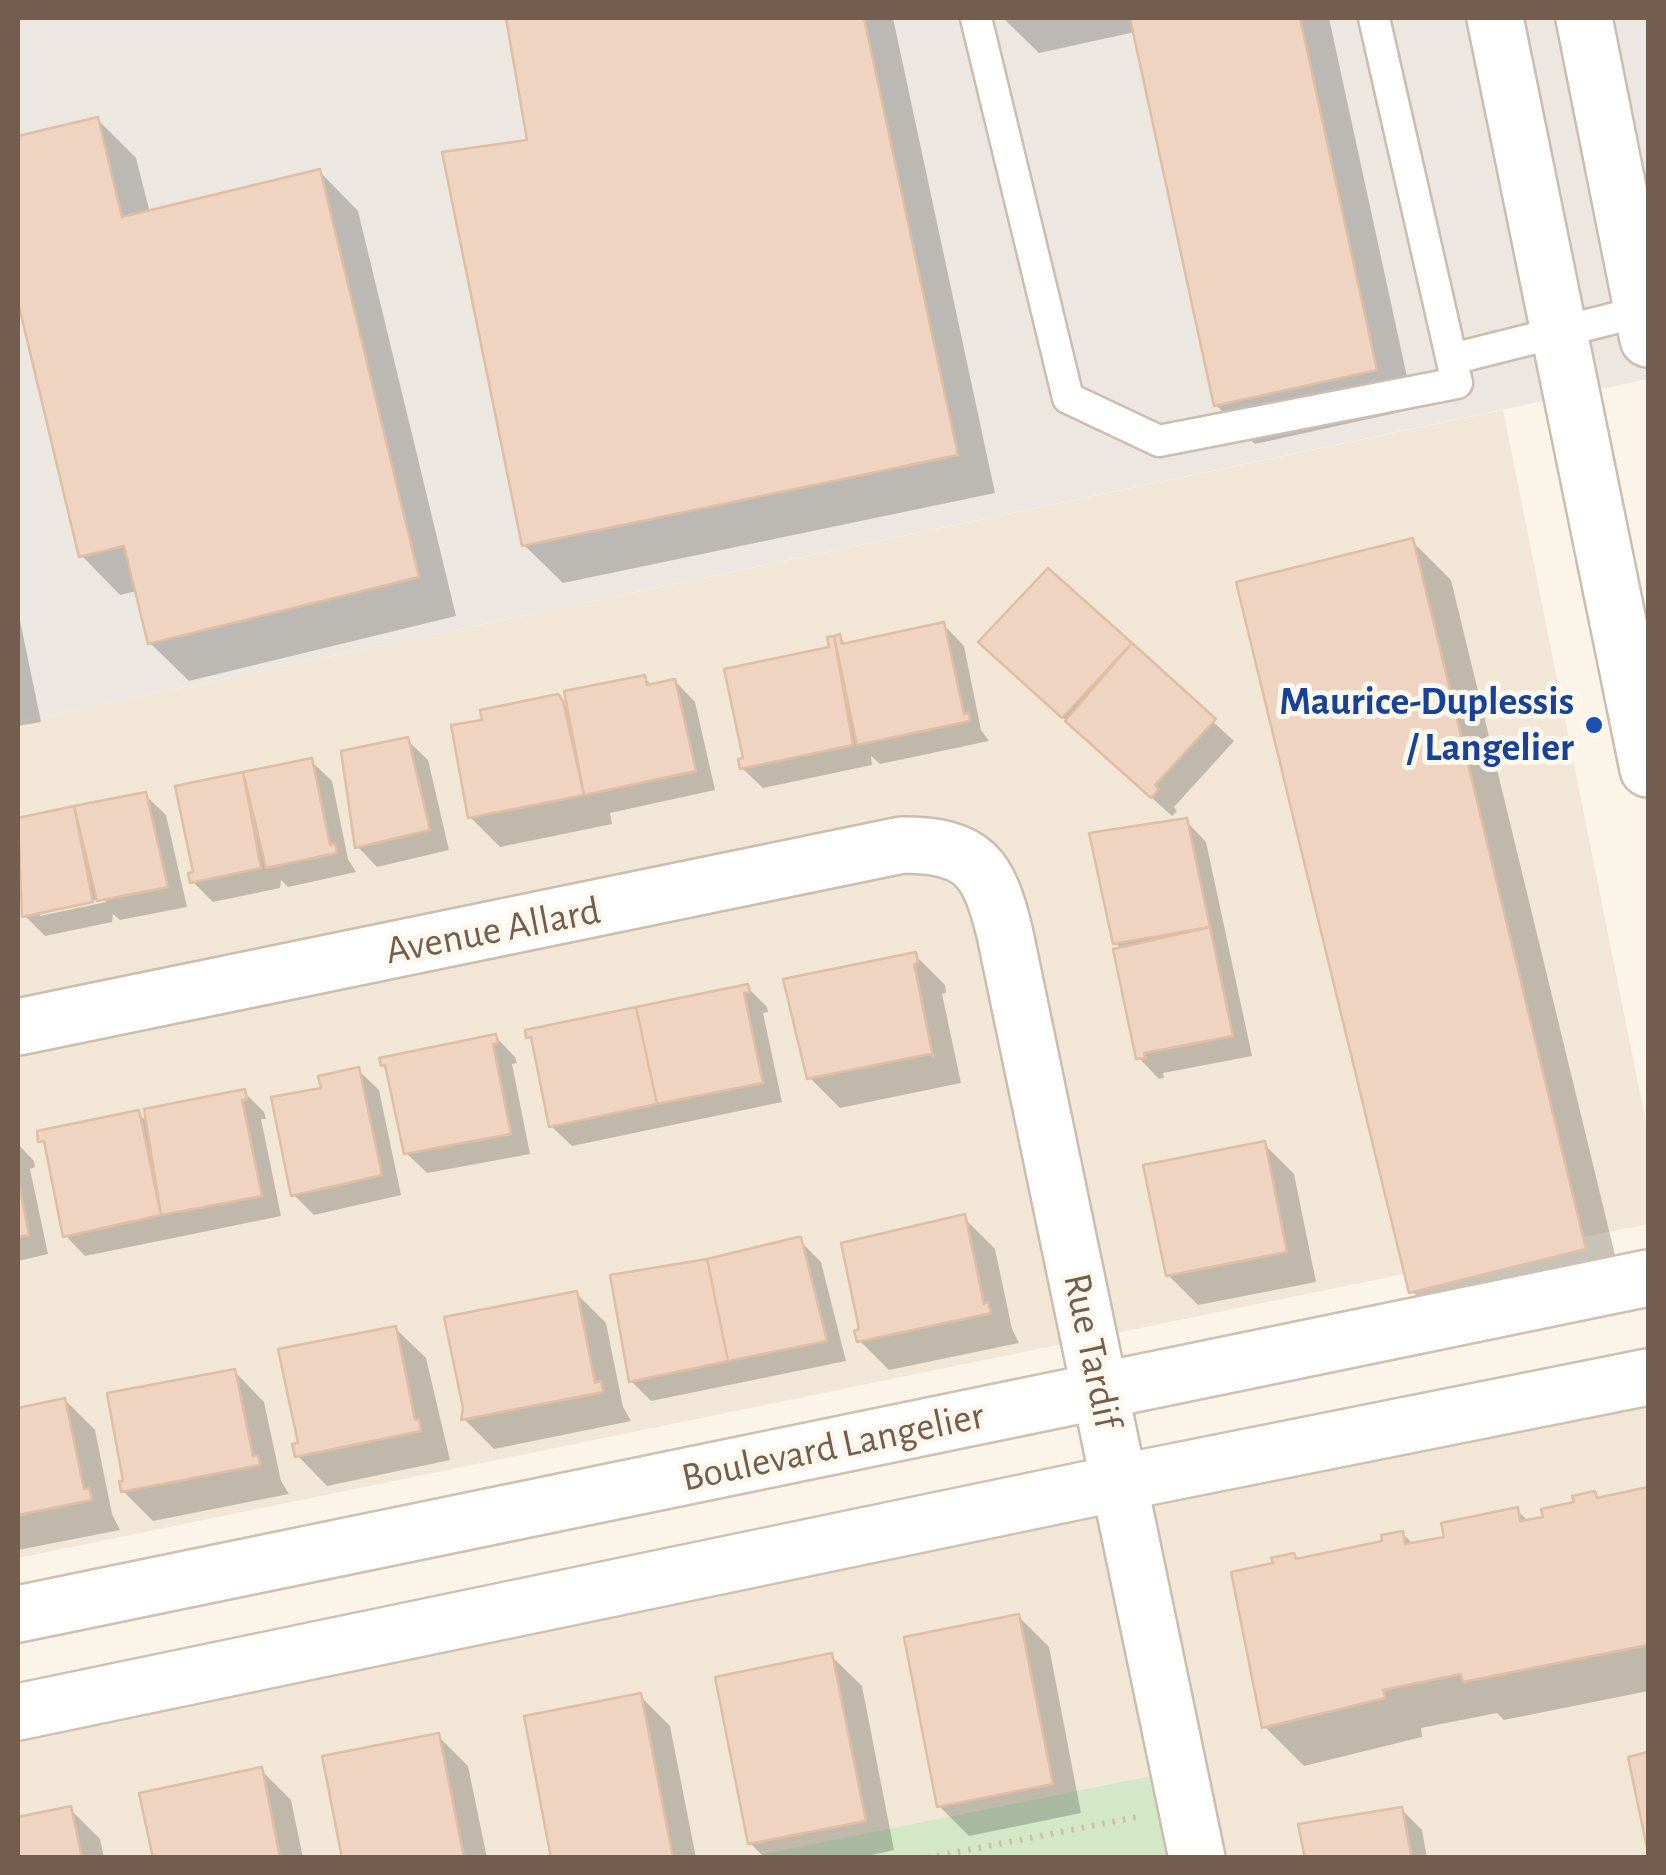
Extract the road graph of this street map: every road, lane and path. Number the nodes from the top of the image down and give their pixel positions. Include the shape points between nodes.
1 (976, 18) edge
2 (1374, 18) edge
3 (1496, 18) edge
4 (1584, 18) edge
5 (1646, 325) edge
6 (1559, 330) junction
7 (1452, 359) junction
8 (1648, 769) edge
9 (967, 854) joint
10 (18, 1027) edge
11 (1648, 1278) edge
12 (1648, 1378) edge
13 (1100, 1392) junction
14 (1118, 1482) junction
15 (18, 1614) edge
16 (18, 1712) edge
17 (1192, 1833) edge
18 (927, 1858) edge

1 - 7 lane via 1068,398 1160,441 1456,383
2 - 7 lane
3 - 6 main road
4 - 5 main road
5 - 6 lane
6 - 7 lane
6 - 8 main road
9 - 10 main road, Avenue Allard via 902,845
9 - 13 main road, Rue Tardif via 994,888
11 - 13 main road, Boulevard Langelier
12 - 14 main road
13 - 14 main road, Rue Tardif
13 - 15 main road, Boulevard Langelier
14 - 16 main road
14 - 17 main road, Rue Tardif
17 - 18 path

